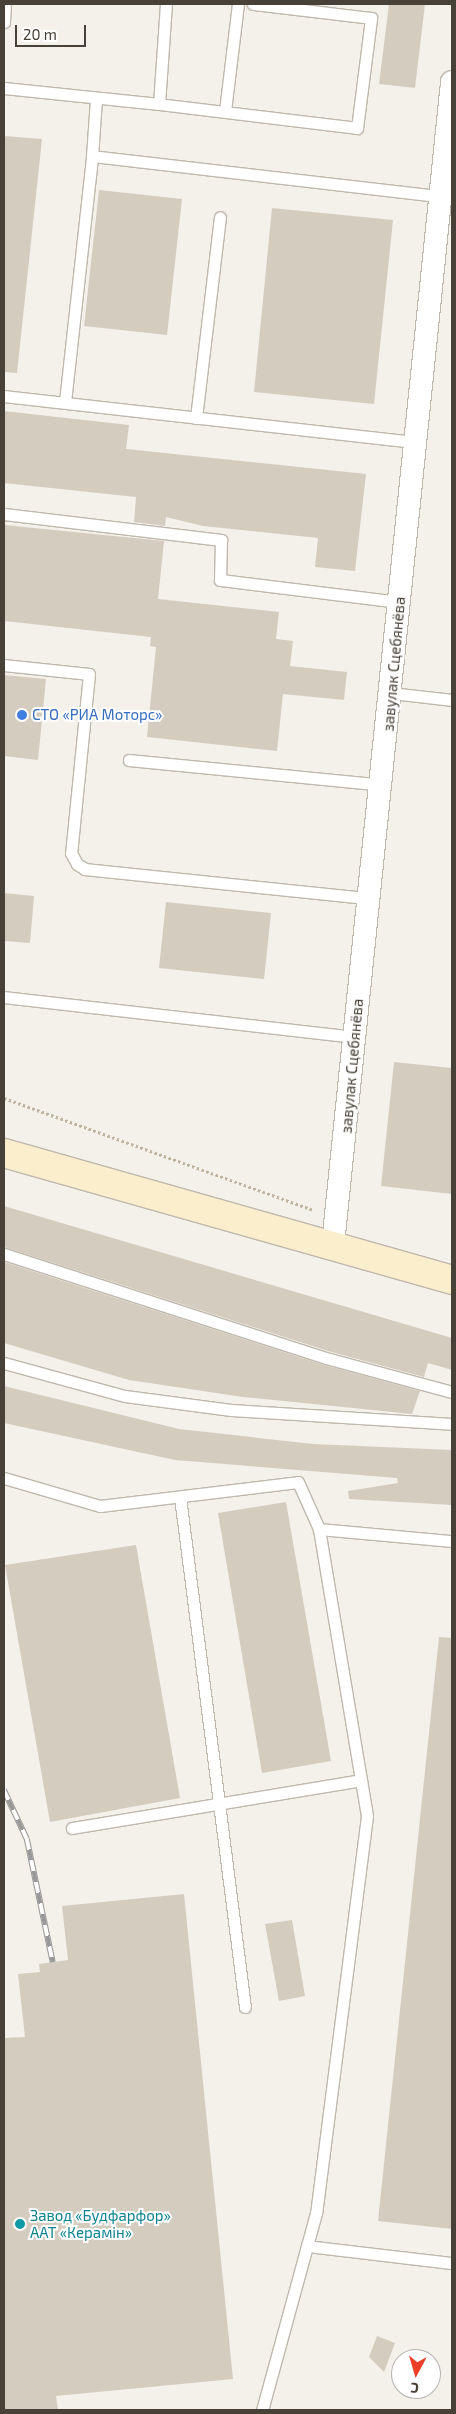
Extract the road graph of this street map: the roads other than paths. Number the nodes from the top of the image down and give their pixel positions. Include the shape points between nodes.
1 (5, 4) edge
2 (166, 4) edge
3 (238, 4) edge
4 (253, 4) edge
5 (4, 22) edge
6 (452, 82) edge
7 (4, 88) edge
8 (96, 99) junction
9 (159, 104) junction
10 (225, 111) junction
11 (92, 156) junction
12 (439, 196) junction
13 (220, 217) dead end
14 (4, 396) edge
15 (65, 402) junction
16 (196, 418) junction
17 (416, 442) junction
18 (4, 514) edge
19 (400, 602) junction
20 (4, 665) edge
21 (390, 693) junction
22 (452, 700) edge
23 (129, 760) dead end
24 (382, 785) junction
25 (368, 898) junction
26 (4, 997) edge
27 (354, 1037) junction
28 (4, 1153) edge
29 (335, 1232) junction
30 (4, 1254) edge
31 (452, 1280) edge
32 (4, 1362) edge
33 (452, 1392) edge
34 (452, 1424) edge
35 (4, 1478) edge
36 (180, 1497) junction
37 (320, 1529) junction
38 (452, 1541) edge
39 (361, 1780) junction
40 (217, 1804) junction
41 (72, 1828) dead end
42 (245, 2007) dead end
43 (307, 2246) junction
44 (452, 2263) edge
45 (262, 2410) edge

1 - 5 lane
2 - 9 lane
3 - 10 lane
4 - 10 lane via 371,18 358,128
6 - 12 street, завулак Сцебянёва
7 - 8 lane
8 - 9 lane
8 - 11 lane
9 - 10 lane
11 - 12 lane
11 - 15 lane
12 - 17 street, завулак Сцебянёва
13 - 16 lane
14 - 15 lane
15 - 16 lane
16 - 17 lane
17 - 19 street, завулак Сцебянёва
18 - 19 lane via 221,540 220,580
19 - 21 street, завулак Сцебянёва
20 - 25 lane via 89,674 71,853 77,864 85,868
21 - 22 lane
21 - 24 street, завулак Сцебянёва
23 - 24 lane
24 - 25 street, завулак Сцебянёва
25 - 27 street, завулак Сцебянёва
26 - 27 lane
27 - 29 street, завулак Сцебянёва
28 - 29 street
29 - 31 street
30 - 33 lane via 326,1358
32 - 34 lane via 125,1396 231,1410
35 - 36 lane via 100,1506
36 - 37 lane via 298,1482
36 - 40 lane
37 - 38 lane
37 - 39 lane
39 - 40 lane
39 - 43 lane via 367,1816 316,2213
40 - 41 lane
40 - 42 lane
43 - 44 lane
43 - 45 lane

